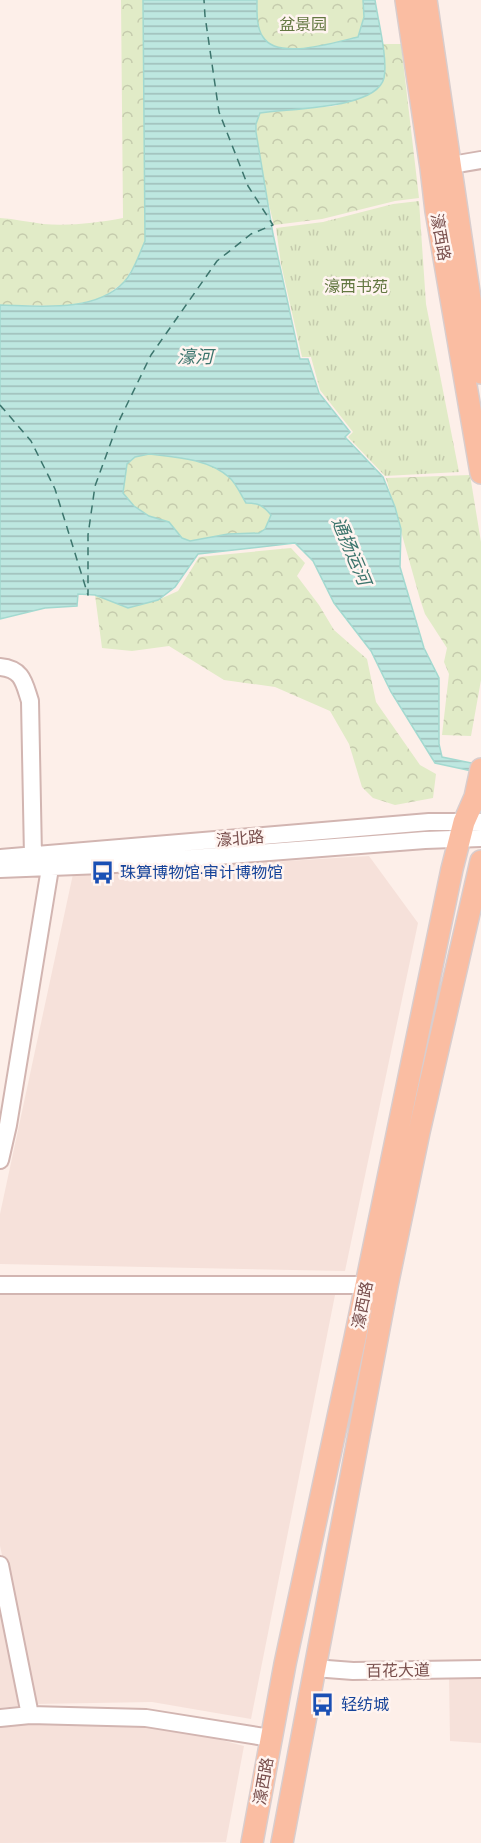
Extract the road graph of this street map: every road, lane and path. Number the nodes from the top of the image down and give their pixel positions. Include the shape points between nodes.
1 (406, 0) edge
2 (426, 0) edge
3 (481, 160) edge
4 (440, 167) junction
5 (481, 372) edge
6 (481, 472) edge
7 (0, 667) edge
8 (481, 769) edge
9 (472, 830) edge
10 (33, 855) junction
11 (0, 858) edge
12 (51, 860) junction
13 (481, 861) edge
14 (0, 869) edge
15 (0, 1160) edge
16 (0, 1285) edge
17 (366, 1285) junction
18 (0, 1565) edge
19 (314, 1668) junction
20 (481, 1669) edge
21 (30, 1715) junction
22 (0, 1718) edge
23 (271, 1738) junction
24 (252, 1843) edge
25 (282, 1843) edge

1 - 4 main road, 濠西路
2 - 4 main road, 濠西路
3 - 4 street
4 - 5 main road, 濠西路
4 - 6 main road, 濠西路 via 436,211
7 - 10 street via 23,677 30,701
8 - 9 main road, 濠西路
9 - 12 street, 濠北路 via 425,840 102,865
9 - 17 main road, 濠西路 via 452,869
10 - 11 street, 濠北路
10 - 12 street, 濠北路
12 - 14 street, 濠北路
12 - 15 street
13 - 19 main road, 濠西路 via 410,1176
16 - 17 street
17 - 23 main road, 濠西路
18 - 21 street
19 - 20 street, 百花大道
19 - 25 main road, 濠西路
21 - 22 street
21 - 23 street via 146,1718
23 - 24 main road, 濠西路

